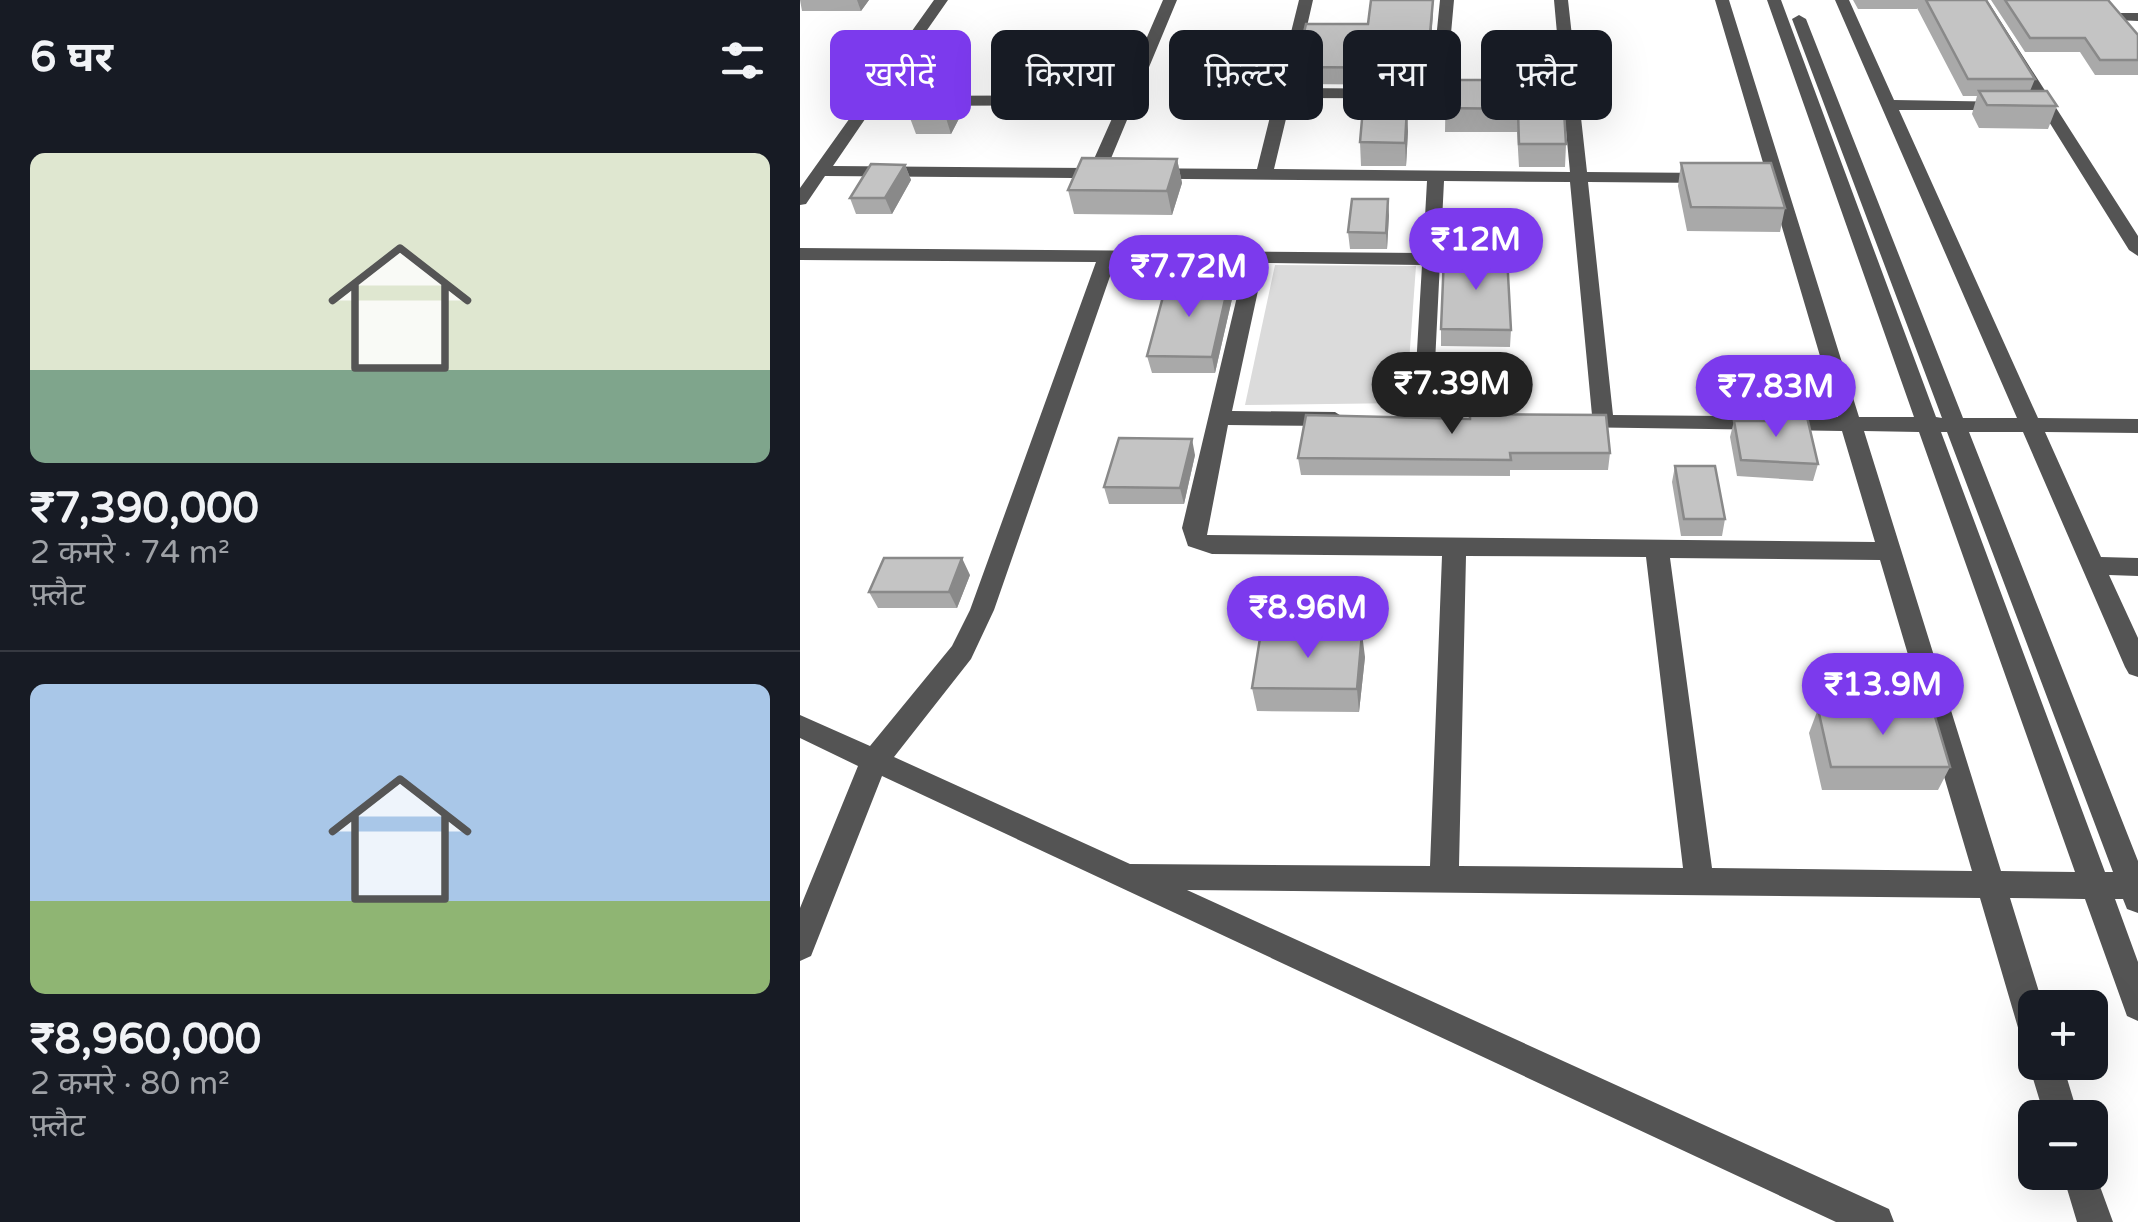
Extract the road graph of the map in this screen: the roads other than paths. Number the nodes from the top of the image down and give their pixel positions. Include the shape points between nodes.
1 (941, 0) edge
2 (1170, 0) edge
3 (1306, 0) edge
4 (1447, 0) edge
5 (1561, 0) edge
6 (1722, 0) edge
7 (1774, 0) edge
8 (1791, 0) edge
9 (1842, 0) edge
10 (1980, 0) edge
11 (2108, 0) edge
12 (2121, 17) junction
13 (2138, 17) edge
14 (919, 30) edge
15 (1299, 30) edge
16 (1444, 30) edge
17 (1564, 30) edge
18 (2138, 39) edge
19 (1149, 50) edge
20 (1889, 105) junction
21 (2045, 105) junction
22 (854, 120) edge
23 (1119, 120) edge
24 (1278, 120) edge
25 (1572, 120) edge
26 (820, 171) junction
27 (1096, 172) junction
28 (1265, 173) junction
29 (1436, 175) junction
30 (1577, 177) junction
31 (1723, 178) edge
32 (800, 200) edge
33 (2138, 250) edge
34 (800, 254) edge
35 (1106, 257) junction
36 (1256, 258) junction
37 (1430, 259) junction
38 (1220, 418) junction
39 (1350, 419) edge
40 (1424, 419) edge
41 (1543, 421) edge
42 (1603, 422) junction
43 (1854, 425) junction
44 (1928, 426) junction
45 (1956, 426) junction
46 (2032, 426) junction
47 (2138, 426) edge
48 (1454, 546) junction
49 (1657, 548) junction
50 (1890, 551) junction
51 (2094, 566) junction
52 (2138, 566) edge
53 (2138, 667) edge
54 (800, 726) edge
55 (874, 761) junction
56 (1124, 876) junction
57 (1444, 878) junction
58 (1700, 881) junction
59 (1990, 884) junction
60 (2095, 886) junction
61 (2136, 892) edge
62 (800, 946) edge
63 (2023, 990) edge
64 (2138, 1005) edge
65 (2084, 1190) edge
66 (1876, 1222) edge
67 (2094, 1222) edge

1 - 14 street
2 - 19 street
3 - 15 street
4 - 16 street
5 - 17 street
6 - 43 street via 1769,178
7 - 44 street
8 - 45 street
9 - 20 street
10 - 21 street
11 - 12 street
12 - 13 street
12 - 18 street
20 - 21 street
20 - 46 street
21 - 33 street
22 - 26 street
23 - 27 street
24 - 28 street
25 - 30 street
26 - 27 street
26 - 32 street
27 - 28 street
28 - 29 street
29 - 30 street
29 - 37 street
30 - 31 street
30 - 42 street
34 - 35 street
35 - 36 street
35 - 55 street via 982,610 962,652
36 - 37 street
36 - 38 street
37 - 40 street
38 - 39 street
38 - 48 street via 1196,540
41 - 42 street
42 - 43 street
43 - 44 street
43 - 50 street
44 - 45 street
44 - 60 street
45 - 46 street
45 - 61 street
46 - 47 street
46 - 51 street
48 - 49 street
48 - 57 street
49 - 50 street
49 - 58 street
50 - 59 street
51 - 52 street
51 - 53 street
54 - 55 street
55 - 56 street
55 - 62 street
56 - 57 street
56 - 66 street
57 - 58 street
58 - 59 street
59 - 60 street
59 - 63 street
60 - 61 street
60 - 64 street
65 - 67 street

